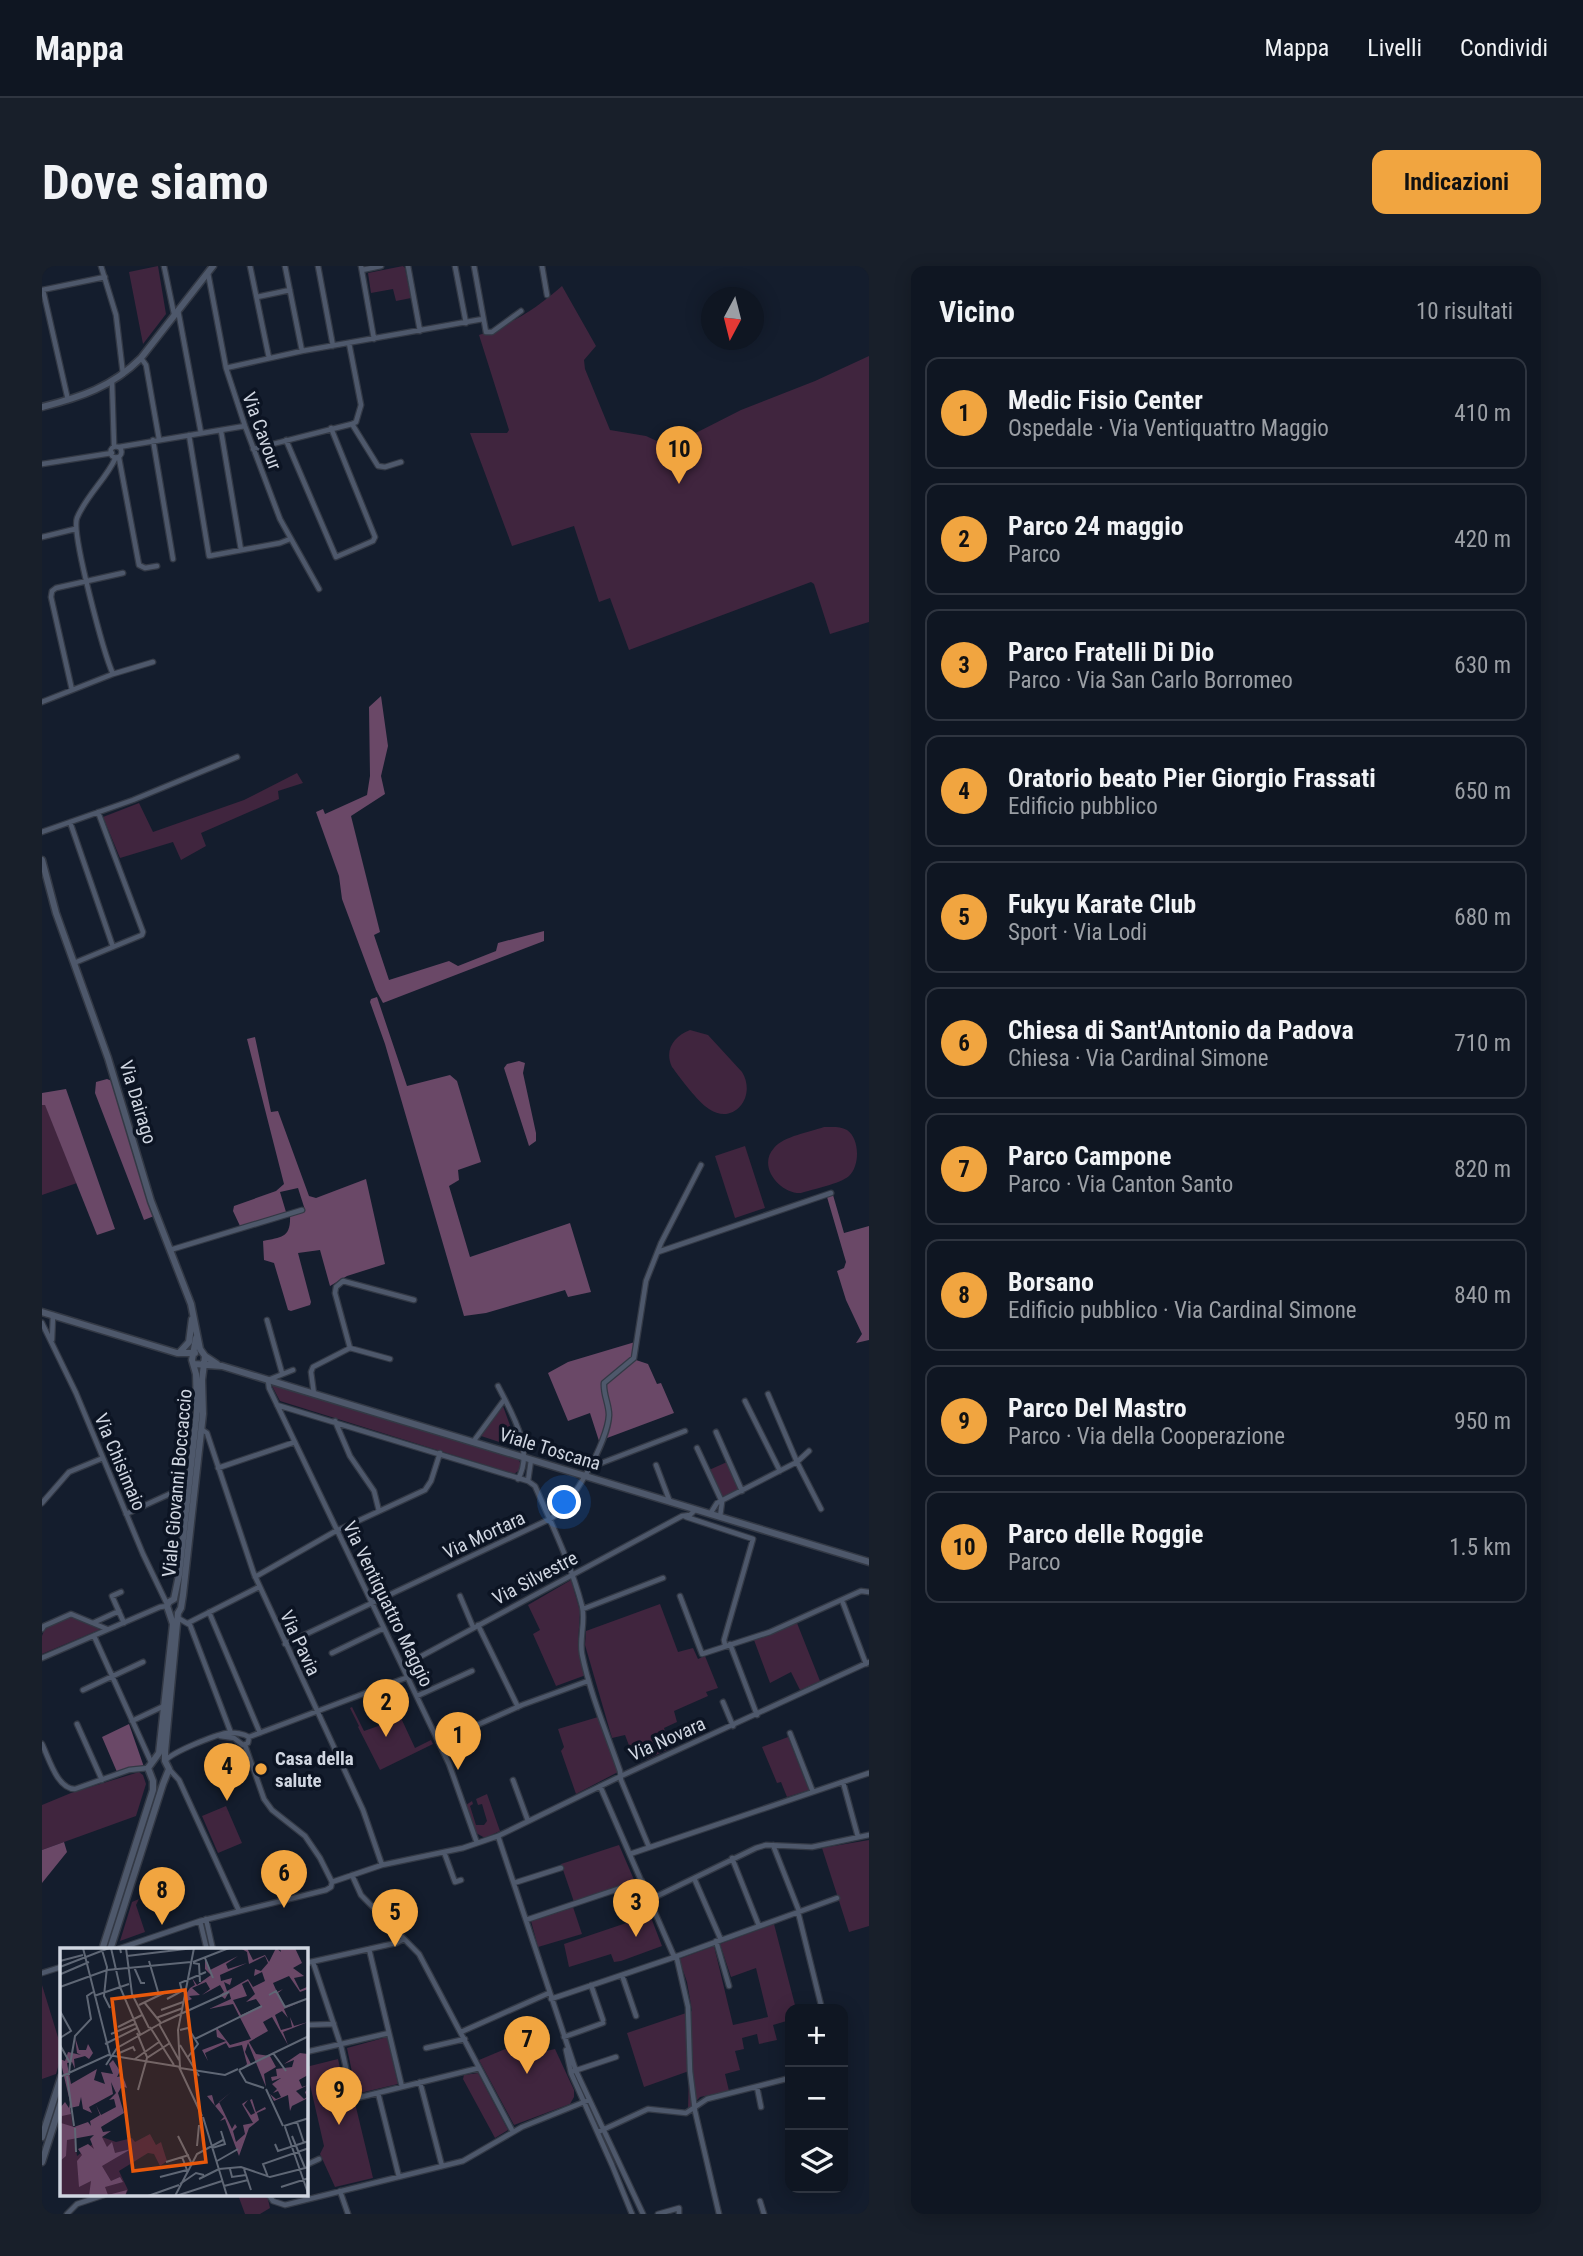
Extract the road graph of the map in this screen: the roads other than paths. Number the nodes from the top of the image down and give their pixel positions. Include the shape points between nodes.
1 (101, 266) edge
2 (164, 266) edge
3 (250, 266) edge
4 (285, 266) edge
5 (318, 266) edge
6 (381, 266) edge
7 (408, 266) edge
8 (455, 266) edge
9 (474, 266) edge
10 (542, 266) edge
11 (361, 268) edge
12 (209, 269) edge
13 (105, 277) junction
14 (42, 290) edge
15 (290, 290) junction
16 (547, 295) dead end
17 (257, 297) junction
18 (521, 311) dead end
19 (176, 313) junction
20 (483, 320) junction
21 (466, 323) junction
22 (420, 331) junction
23 (374, 339) junction
24 (349, 343) junction
25 (333, 346) junction
26 (302, 351) junction
27 (141, 358) junction
28 (269, 358) junction
29 (226, 368) junction
30 (123, 374) junction
31 (112, 382) junction
32 (68, 400) junction
33 (42, 407) edge
34 (352, 424) junction
35 (244, 426) junction
36 (331, 428) junction
37 (220, 431) junction
38 (201, 433) junction
39 (188, 435) junction
40 (156, 440) junction
41 (286, 440) junction
42 (117, 446) junction
43 (253, 449) junction
44 (112, 453) junction
45 (117, 458) junction
46 (401, 462) dead end
47 (42, 464) edge
48 (76, 529) junction
49 (42, 537) edge
50 (289, 539) junction
51 (241, 550) junction
52 (173, 559) dead end
53 (157, 566) dead end
54 (123, 573) dead end
55 (86, 580) junction
56 (319, 589) dead end
57 (153, 662) dead end
58 (113, 674) junction
59 (72, 690) junction
60 (42, 702) edge
61 (237, 757) dead end
62 (98, 812) junction
63 (70, 821) junction
64 (42, 832) edge
65 (42, 860) edge
66 (113, 947) junction
67 (74, 963) junction
68 (701, 1165) dead end
69 (831, 1193) dead end
70 (302, 1210) dead end
71 (170, 1250) junction
72 (658, 1251) junction
73 (414, 1300) dead end
74 (193, 1310) junction
75 (42, 1312) edge
76 (52, 1315) junction
77 (67, 1319) junction
78 (267, 1320) dead end
79 (43, 1325) edge
80 (52, 1331) junction
81 (197, 1336) junction
82 (52, 1341) junction
83 (350, 1349) junction
84 (178, 1353) junction
85 (204, 1358) junction
86 (390, 1359) dead end
87 (193, 1360) junction
88 (293, 1370) dead end
89 (282, 1373) junction
90 (268, 1380) junction
91 (498, 1386) dead end
92 (314, 1394) junction
93 (768, 1394) dead end
94 (505, 1399) junction
95 (745, 1401) dead end
96 (277, 1405) junction
97 (335, 1421) junction
98 (201, 1429) junction
99 (685, 1431) dead end
100 (716, 1432) dead end
101 (295, 1441) junction
102 (473, 1443) junction
103 (697, 1448) dead end
104 (809, 1451) dead end
105 (440, 1453) junction
106 (103, 1458) junction
107 (528, 1459) junction
108 (797, 1462) junction
109 (656, 1465) dead end
110 (218, 1468) junction
111 (591, 1468) junction
112 (780, 1471) junction
113 (584, 1476) junction
114 (518, 1479) junction
115 (528, 1481) junction
116 (189, 1485) junction
117 (742, 1491) junction
118 (670, 1502) junction
119 (722, 1502) junction
120 (42, 1503) edge
121 (686, 1507) junction
122 (821, 1509) dead end
123 (695, 1510) junction
124 (379, 1511) junction
125 (126, 1514) junction
126 (710, 1514) junction
127 (681, 1516) junction
128 (720, 1517) junction
129 (550, 1519) junction
130 (337, 1530) junction
131 (869, 1562) edge
132 (571, 1574) junction
133 (255, 1577) junction
134 (663, 1578) dead end
135 (259, 1587) junction
136 (121, 1592) dead end
137 (869, 1592) edge
138 (460, 1596) dead end
139 (680, 1596) dead end
140 (372, 1603) junction
141 (843, 1603) dead end
142 (173, 1607) junction
143 (583, 1609) junction
144 (119, 1611) junction
145 (209, 1612) junction
146 (93, 1623) junction
147 (124, 1623) junction
148 (188, 1623) junction
149 (476, 1626) junction
150 (384, 1628) junction
151 (42, 1629) edge
152 (108, 1630) junction
153 (94, 1636) junction
154 (285, 1643) junction
155 (727, 1645) junction
156 (332, 1653) dead end
157 (42, 1658) edge
158 (143, 1662) dead end
159 (867, 1663) edge
160 (403, 1666) junction
161 (472, 1671) dead end
162 (112, 1676) junction
163 (408, 1677) junction
164 (589, 1681) junction
165 (82, 1690) dead end
166 (417, 1696) junction
167 (723, 1702) dead end
168 (164, 1706) junction
169 (518, 1707) junction
170 (317, 1712) junction
171 (757, 1715) junction
172 (132, 1721) junction
173 (77, 1724) dead end
174 (733, 1726) junction
175 (231, 1732) junction
176 (261, 1733) junction
177 (790, 1733) dead end
178 (219, 1736) junction
179 (249, 1737) junction
180 (239, 1738) junction
181 (439, 1742) junction
182 (42, 1744) edge
183 (245, 1745) junction
184 (165, 1761) junction
185 (152, 1763) junction
186 (169, 1769) junction
187 (869, 1773) edge
188 (621, 1776) junction
189 (166, 1777) junction
190 (153, 1779) junction
191 (102, 1780) junction
192 (513, 1780) dead end
193 (843, 1782) junction
194 (600, 1786) junction
195 (813, 1792) junction
196 (527, 1821) junction
197 (869, 1835) edge
198 (498, 1836) junction
199 (858, 1837) junction
200 (477, 1843) junction
201 (773, 1845) junction
202 (649, 1847) junction
203 (444, 1852) junction
204 (629, 1854) junction
205 (732, 1858) junction
206 (382, 1865) junction
207 (561, 1868) dead end
208 (352, 1875) junction
209 (694, 1878) junction
210 (461, 1880) dead end
211 (642, 1881) junction
212 (332, 1882) junction
213 (514, 1884) junction
214 (837, 1898) dead end
215 (649, 1899) junction
216 (239, 1911) junction
217 (799, 1912) junction
218 (203, 1920) junction
219 (526, 1920) junction
220 (759, 1926) junction
221 (404, 1939) junction
222 (719, 1940) junction
223 (103, 1948) edge
224 (113, 1948) edge
225 (118, 1948) edge
226 (207, 1948) edge
227 (212, 1948) edge
228 (369, 1949) junction
229 (675, 1956) junction
230 (309, 1963) edge
231 (60, 1967) edge
232 (42, 1973) edge
233 (622, 1975) junction
234 (591, 1985) junction
235 (729, 1986) dead end
236 (550, 1996) junction
237 (821, 2004) edge
238 (636, 2016) dead end
239 (334, 2024) junction
240 (308, 2025) edge
241 (461, 2032) junction
242 (389, 2033) junction
243 (564, 2037) junction
244 (465, 2039) junction
245 (341, 2046) junction
246 (426, 2048) dead end
247 (308, 2052) edge
248 (616, 2057) dead end
249 (479, 2068) junction
250 (573, 2072) junction
251 (785, 2079) edge
252 (60, 2080) edge
253 (420, 2082) junction
254 (402, 2087) junction
255 (757, 2087) junction
256 (378, 2093) junction
257 (586, 2101) junction
258 (60, 2105) edge
259 (695, 2107) junction
260 (761, 2107) dead end
261 (600, 2131) junction
262 (513, 2132) junction
263 (42, 2137) edge
264 (319, 2159) dead end
265 (42, 2162) edge
266 (308, 2164) edge
267 (442, 2166) junction
268 (399, 2177) junction
269 (340, 2191) junction
270 (101, 2196) edge
271 (270, 2196) edge
272 (276, 2196) edge
273 (760, 2201) dead end
274 (278, 2204) junction
275 (679, 2211) edge
276 (68, 2214) edge
277 (348, 2214) edge
278 (632, 2214) edge
279 (643, 2214) edge
280 (658, 2214) edge
281 (719, 2214) edge
282 (764, 2214) edge

1 - 13 street
2 - 19 street
3 - 17 street
4 - 15 street
5 - 25 street
6 - 11 street
7 - 22 street
8 - 21 street
9 - 20 street
10 - 16 street
11 - 23 street
12 - 19 street
12 - 29 street, Via Cavour
13 - 14 street
13 - 30 street via 116,315
14 - 32 street
15 - 17 street
15 - 26 street
17 - 28 street
18 - 20 street via 492,332 486,332
19 - 27 street
19 - 38 street
20 - 21 street
21 - 22 street
22 - 23 street
23 - 24 street
24 - 25 street
24 - 34 street via 361,405
25 - 26 street
26 - 28 street
27 - 30 street
27 - 40 street via 146,365
28 - 29 street
29 - 35 street, Via Cavour
30 - 31 street
31 - 32 street
31 - 42 street
32 - 33 street
34 - 36 street
34 - 46 street via 378,466
35 - 37 street
35 - 43 street, Via Cavour
36 - 41 street
36 - 41 street via 375,537 335,557
37 - 38 street
37 - 51 street
38 - 39 street
39 - 40 street
39 - 51 street via 209,556
40 - 42 street
40 - 52 street
41 - 43 street
42 - 44 street
42 - 45 street
43 - 50 street, Via Cavour
44 - 45 street
44 - 47 street
45 - 48 street via 80,512
45 - 53 street via 139,565
48 - 49 street
48 - 55 street
50 - 51 street
50 - 56 street, Via Cavour
54 - 55 street
55 - 58 street
55 - 59 street via 56,588 51,597
57 - 58 street
58 - 59 street
59 - 60 street
61 - 62 street
62 - 63 street
62 - 66 street via 143,932
63 - 64 street
63 - 66 street
65 - 67 street, Via Dairago
66 - 67 street
67 - 71 street, Via Dairago
68 - 72 street, Via Mortara
69 - 72 street
70 - 71 street
71 - 74 street, Via Dairago
72 - 111 street, Via Mortara via 644,1285 634,1358 604,1382 608,1418
73 - 83 street via 343,1281 335,1292
74 - 81 street, Via Dairago
74 - 84 street via 190,1340
75 - 76 street
76 - 77 street
76 - 79 street, Via Chisimaio
76 - 80 street, Via Chisimaio
77 - 80 street
77 - 84 street
78 - 89 street
79 - 82 street, Via Chisimaio
80 - 82 street, Via Chisimaio
81 - 85 street
81 - 87 street, Viale Giovanni Boccaccio
82 - 106 street, Via Chisimaio
83 - 86 street
83 - 92 street via 313,1367
84 - 87 street
85 - 87 street via 199,1352
85 - 87 street via 199,1366
85 - 90 street, Viale Toscana
85 - 98 street, Viale Giovanni Boccaccio
87 - 116 street, Viale Giovanni Boccaccio via 197,1408
88 - 89 street
89 - 90 street
90 - 92 street, Viale Toscana
90 - 96 street, Via Ventiquattro Maggio
91 - 94 street
92 - 102 street, Viale Toscana
93 - 108 street
94 - 102 street
94 - 107 street
95 - 112 street
96 - 97 street, Viale Toscana
96 - 101 street, Via Ventiquattro Maggio
97 - 105 street, Viale Toscana
97 - 124 street via 351,1458 373,1490
98 - 110 street, Via Pavia via 207,1433
98 - 142 street, Viale Giovanni Boccaccio
99 - 111 street
100 - 117 street
101 - 110 street
101 - 130 street, Via Ventiquattro Maggio
102 - 107 street, Viale Toscana
103 - 119 street
104 - 108 street
105 - 114 street, Viale Toscana
105 - 124 street via 427,1488
106 - 120 street via 66,1475
106 - 125 street, Via Chisimaio
107 - 113 street, Viale Toscana
107 - 114 street
107 - 115 street
108 - 112 street
108 - 122 street
109 - 118 street
110 - 133 street, Via Pavia
111 - 113 street, Via Mortara
112 - 117 street
113 - 118 street, Viale Toscana
113 - 129 street, Via Mortara via 560,1512
114 - 115 street, Viale Toscana
115 - 129 street
116 - 125 street
116 - 142 street, Viale Giovanni Boccaccio
117 - 119 street
118 - 121 street, Viale Toscana
119 - 126 street
119 - 128 street
121 - 123 street, Viale Toscana
121 - 127 street
123 - 126 street, Viale Toscana
123 - 127 street, Via Silvestre
124 - 130 street
125 - 142 street, Via Chisimaio via 162,1594
126 - 128 street, Viale Toscana
127 - 132 street, Via Silvestre
127 - 155 street via 753,1539 724,1640
128 - 131 street, Viale Toscana
129 - 132 street
129 - 140 street, Via Mortara
130 - 133 street
130 - 140 street, Via Ventiquattro Maggio
132 - 143 street
132 - 149 street, Via Silvestre
133 - 135 street, Via Pavia
134 - 143 street
135 - 145 street
135 - 154 street, Via Pavia
136 - 144 street via 112,1596
137 - 155 street
138 - 149 street
139 - 155 street via 702,1654
140 - 150 street, Via Ventiquattro Maggio
140 - 154 street, Via Mortara
141 - 159 street
142 - 147 street via 160,1607
142 - 148 street
142 - 168 street, Viale Giovanni Boccaccio
142 - 184 street, Viale Giovanni Boccaccio
143 - 164 street via 581,1647
144 - 146 street
144 - 147 street
145 - 148 street
145 - 176 street
146 - 151 street via 71,1614
146 - 152 street
147 - 152 street
148 - 175 street
149 - 160 street, Via Silvestre
149 - 169 street
150 - 156 street
150 - 160 street, Via Ventiquattro Maggio
152 - 153 street
153 - 157 street
153 - 162 street
154 - 170 street, Via Pavia
155 - 171 street
158 - 162 street
159 - 171 street, Via Novara
160 - 163 street, Via Ventiquattro Maggio
161 - 166 street
162 - 165 street
162 - 172 street
163 - 166 street, Via Ventiquattro Maggio
163 - 170 street
164 - 169 street
164 - 188 street
166 - 181 street, Via Ventiquattro Maggio
167 - 174 street
168 - 172 street
168 - 185 street, Viale Giovanni Boccaccio via 160,1752
169 - 181 street
170 - 176 street
170 - 206 street, Via Pavia via 363,1810
171 - 174 street, Via Novara
172 - 185 street
173 - 191 street
174 - 188 street, Via Novara
175 - 178 street
175 - 180 street
176 - 179 street
177 - 195 street
178 - 180 street
178 - 184 street via 175,1752
179 - 180 street
179 - 183 street
180 - 183 street
181 - 200 street, Via Ventiquattro Maggio
182 - 191 street via 66,1788
183 - 212 street via 262,1797 304,1836
184 - 185 street
184 - 186 street
185 - 190 street
185 - 191 street
186 - 189 street
186 - 216 street via 180,1782
187 - 193 street
188 - 194 street, Via Novara
188 - 202 street
189 - 190 street
189 - 224 street
190 - 223 street via 153,1792
192 - 196 street
193 - 195 street
193 - 199 street
194 - 196 street, Via Novara
194 - 204 street
195 - 202 street
196 - 198 street, Via Novara
197 - 199 street
198 - 200 street, Via Novara
198 - 213 street
199 - 201 street via 809,1847
200 - 203 street, Via Novara
201 - 205 street
201 - 217 street
202 - 204 street
203 - 206 street, Via Novara
203 - 210 street via 455,1882
204 - 211 street
205 - 209 street
205 - 220 street
206 - 208 street, Via Novara
207 - 213 street
208 - 212 street, Via Novara
208 - 221 street via 359,1893
209 - 215 street
209 - 222 street
211 - 215 street
211 - 219 street
212 - 216 street, Via Novara via 326,1890
213 - 219 street
214 - 217 street
215 - 229 street
216 - 218 street, Via Novara
217 - 220 street
217 - 237 street
218 - 225 street, Via Novara
218 - 226 street
218 - 227 street
219 - 236 street
220 - 222 street
221 - 228 street
221 - 241 street via 419,1954
222 - 229 street
222 - 235 street
228 - 230 street
228 - 242 street
229 - 233 street
229 - 259 street via 688,2007
230 - 239 street
231 - 232 street
233 - 234 street
233 - 238 street
234 - 236 street
234 - 243 street via 603,2021
236 - 241 street
236 - 243 street
239 - 240 street
239 - 245 street
241 - 244 street
242 - 245 street
242 - 254 street
243 - 250 street
244 - 246 street
244 - 249 street
245 - 247 street
245 - 256 street via 354,2099
248 - 250 street
249 - 253 street
249 - 262 street
250 - 257 street
251 - 255 street
252 - 263 street
253 - 254 street
253 - 267 street
254 - 256 street
255 - 259 street via 707,2099
255 - 260 street
256 - 268 street
257 - 261 street
257 - 262 street
258 - 265 street
259 - 261 street via 683,2113 648,2109
259 - 281 street
261 - 278 street
261 - 279 street
262 - 267 street via 465,2160
264 - 266 street
267 - 268 street
268 - 269 street
269 - 274 street
269 - 277 street
270 - 276 street via 77,2204
271 - 274 street
272 - 274 street
273 - 282 street
275 - 280 street

